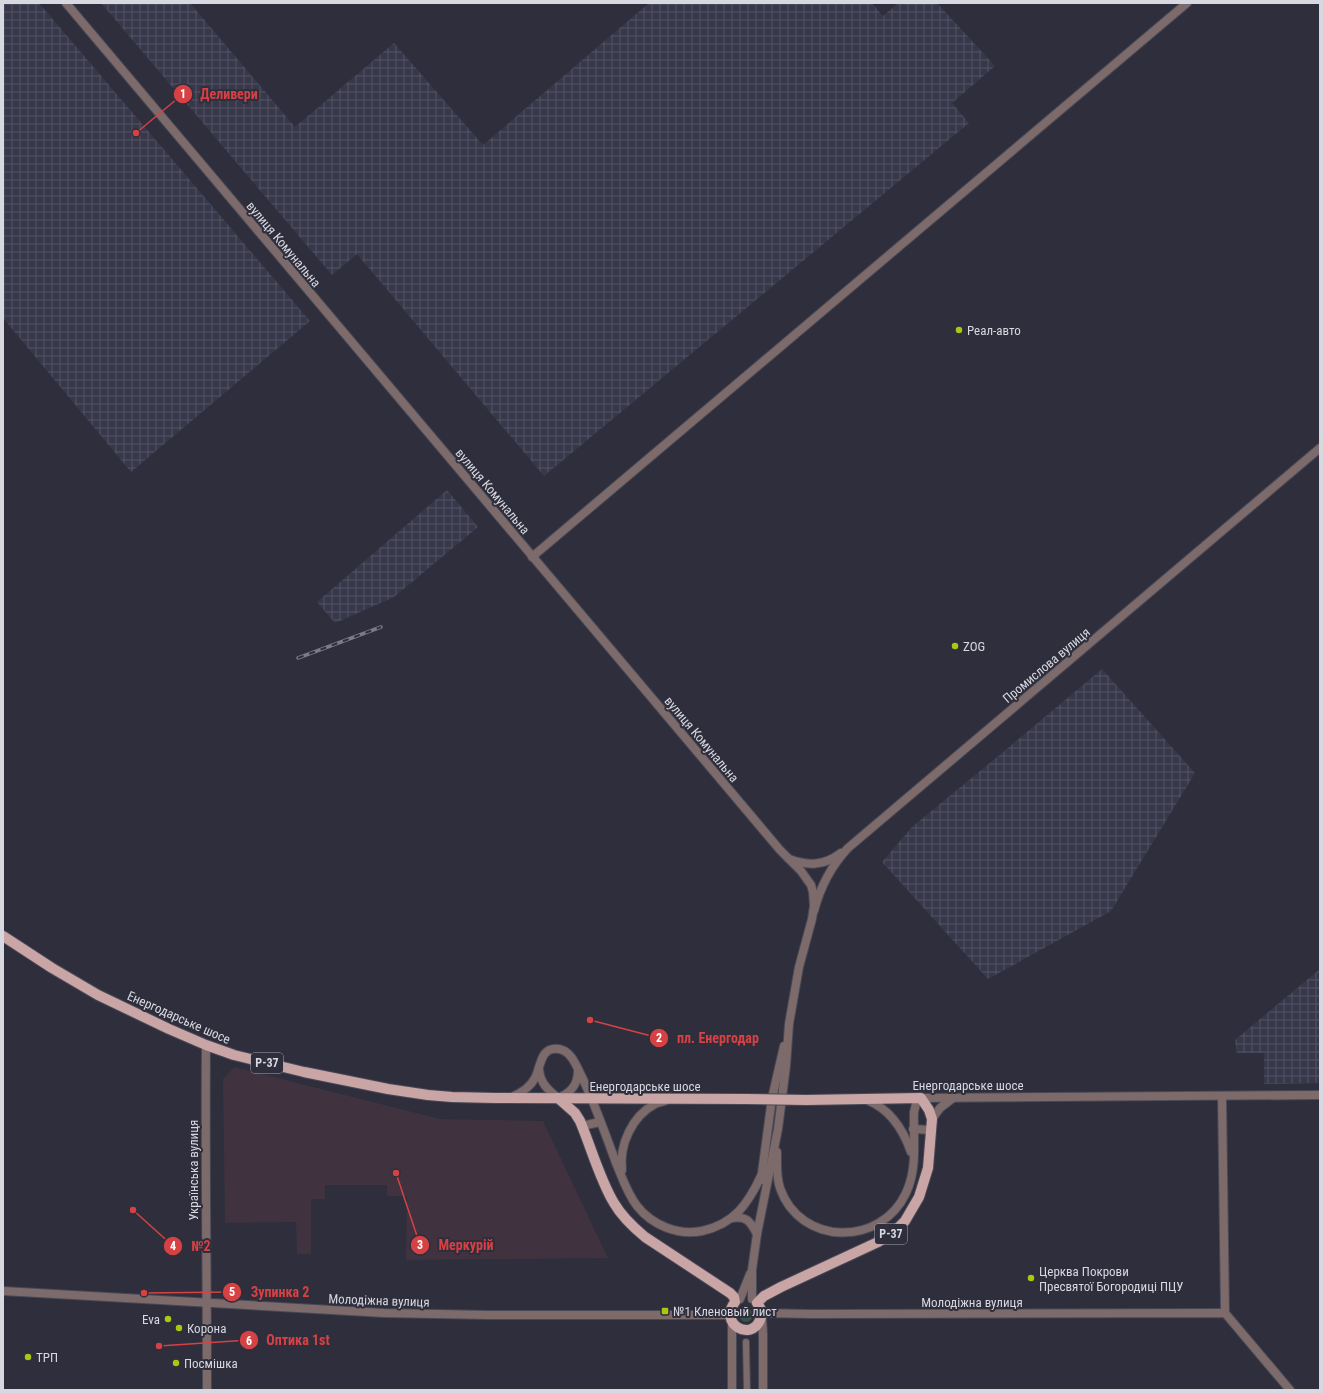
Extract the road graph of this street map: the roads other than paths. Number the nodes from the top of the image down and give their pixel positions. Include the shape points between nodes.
1 (66, 3) edge
2 (1187, 3) edge
3 (1320, 448) edge
4 (532, 557) junction
5 (848, 848) junction
6 (789, 859) junction
7 (812, 919) junction
8 (3, 936) edge
9 (790, 1024) junction
10 (206, 1045) junction
11 (539, 1066) junction
12 (578, 1069) junction
13 (1320, 1095) edge
14 (1222, 1096) junction
15 (508, 1098) junction
16 (558, 1098) junction
17 (921, 1098) junction
18 (953, 1098) junction
19 (592, 1099) junction
20 (864, 1099) junction
21 (670, 1100) junction
22 (932, 1120) junction
23 (600, 1122) junction
24 (582, 1126) junction
25 (778, 1129) junction
26 (913, 1129) junction
27 (931, 1130) junction
28 (913, 1163) junction
29 (761, 1176) junction
30 (623, 1181) junction
31 (732, 1218) junction
32 (757, 1234) junction
33 (752, 1270) junction
34 (3, 1291) edge
35 (738, 1301) junction
36 (755, 1301) junction
37 (207, 1303) junction
38 (1225, 1313) junction
39 (762, 1315) junction
40 (731, 1319) junction
41 (746, 1342) dead end
42 (207, 1390) edge
43 (732, 1390) edge
44 (747, 1390) edge
45 (763, 1390) edge
46 (1290, 1390) edge

1 - 4 street, вулиця Комунальна
2 - 4 street
3 - 5 street, Промислова вулиця
4 - 6 street, вулиця Комунальна
5 - 6 street via 820,864 807,864
5 - 7 street, Промислова вулиця via 840,856 823,887
6 - 7 street, вулиця Комунальна via 811,885 814,900
7 - 9 street, вулиця Комунальна via 799,966
8 - 10 main road, Енергодарське шосе / Р-37 via 98,995
9 - 25 street
9 - 29 street via 774,1086
10 - 15 main road, Енергодарське шосе / Р-37 via 234,1055 304,1072 388,1088 444,1096
10 - 37 street, Українська вулиця
11 - 12 street via 543,1055 551,1049 561,1049 569,1055
11 - 15 street via 528,1088
11 - 16 street via 542,1082
12 - 16 street via 578,1078 573,1088
12 - 19 street
13 - 14 street, Енергодарське шосе
14 - 18 street, Енергодарське шосе
14 - 38 street
15 - 16 main road, Енергодарське шосе / Р-37
16 - 19 main road, Енергодарське шосе / Р-37
16 - 24 main road via 575,1113
17 - 18 street, Енергодарське шосе
17 - 20 main road, Енергодарське шосе / Р-37
17 - 22 main road
17 - 26 street via 915,1108
18 - 22 street via 940,1108
19 - 21 main road, Енергодарське шосе / Р-37
19 - 23 street
20 - 21 main road, Енергодарське шосе / Р-37, bridge
20 - 28 street via 884,1109 895,1121 908,1143
21 - 30 street via 650,1108 631,1128 622,1157
22 - 27 main road, Р-37
23 - 24 street
23 - 30 street
24 - 35 main road via 610,1195 624,1218 645,1237 730,1293
25 - 28 street via 777,1171 783,1195 791,1208 809,1224 828,1231 855,1232 885,1219 906,1193 912,1177
25 - 32 street
26 - 27 street
26 - 28 street
27 - 36 main road, Р-37 via 928,1168 923,1188 915,1206 897,1229 878,1242
29 - 31 street via 750,1199
29 - 32 street
30 - 31 street via 632,1199 643,1212 667,1228 683,1232 699,1231 715,1227
31 - 32 street via 747,1220
32 - 33 street
33 - 35 street
33 - 36 street
34 - 37 street, Молодіжна вулиця
35 - 36 street via 746,1298
35 - 40 main road via 730,1310
36 - 39 main road
37 - 40 street, Молодіжна вулиця via 392,1313
37 - 42 street, Українська вулиця
38 - 39 street, Молодіжна вулиця
38 - 46 street
39 - 40 main road via 759,1323 751,1329 740,1329
39 - 45 street
40 - 43 street
41 - 44 street

